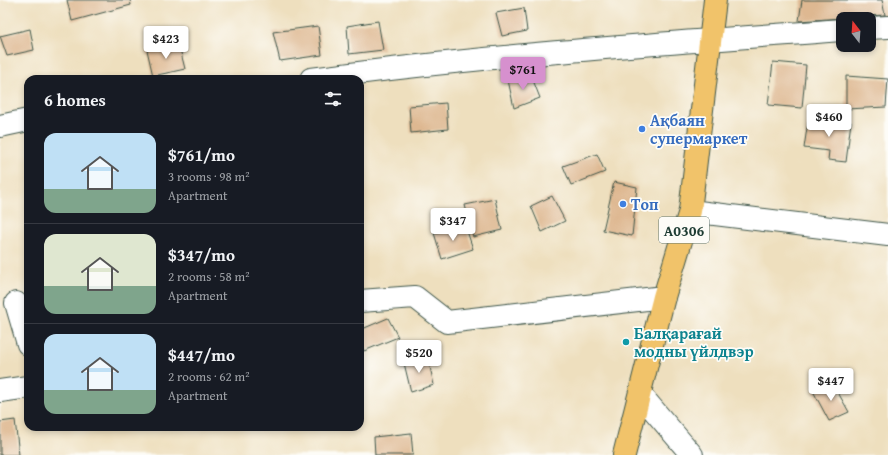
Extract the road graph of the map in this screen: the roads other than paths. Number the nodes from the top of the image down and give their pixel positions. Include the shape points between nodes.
1 (715, 0) edge
2 (888, 27) edge
3 (876, 28) edge
4 (836, 31) edge
5 (709, 40) junction
6 (339, 75) edge
7 (24, 121) edge
8 (0, 126) edge
9 (690, 211) junction
10 (888, 235) edge
11 (664, 297) junction
12 (364, 301) edge
13 (16, 303) dead end
14 (24, 330) edge
15 (24, 388) edge
16 (0, 391) edge
17 (640, 394) junction
18 (624, 455) edge
19 (692, 455) edge

1 - 5 highway, A0306
2 - 3 street
4 - 5 street
5 - 6 street via 403,66
5 - 9 highway, A0306
7 - 8 street
9 - 10 street
9 - 11 highway, A0306
11 - 12 street via 447,322 415,297
11 - 17 highway, A0306
13 - 14 street
15 - 16 street
17 - 18 highway, A0306
17 - 19 street

